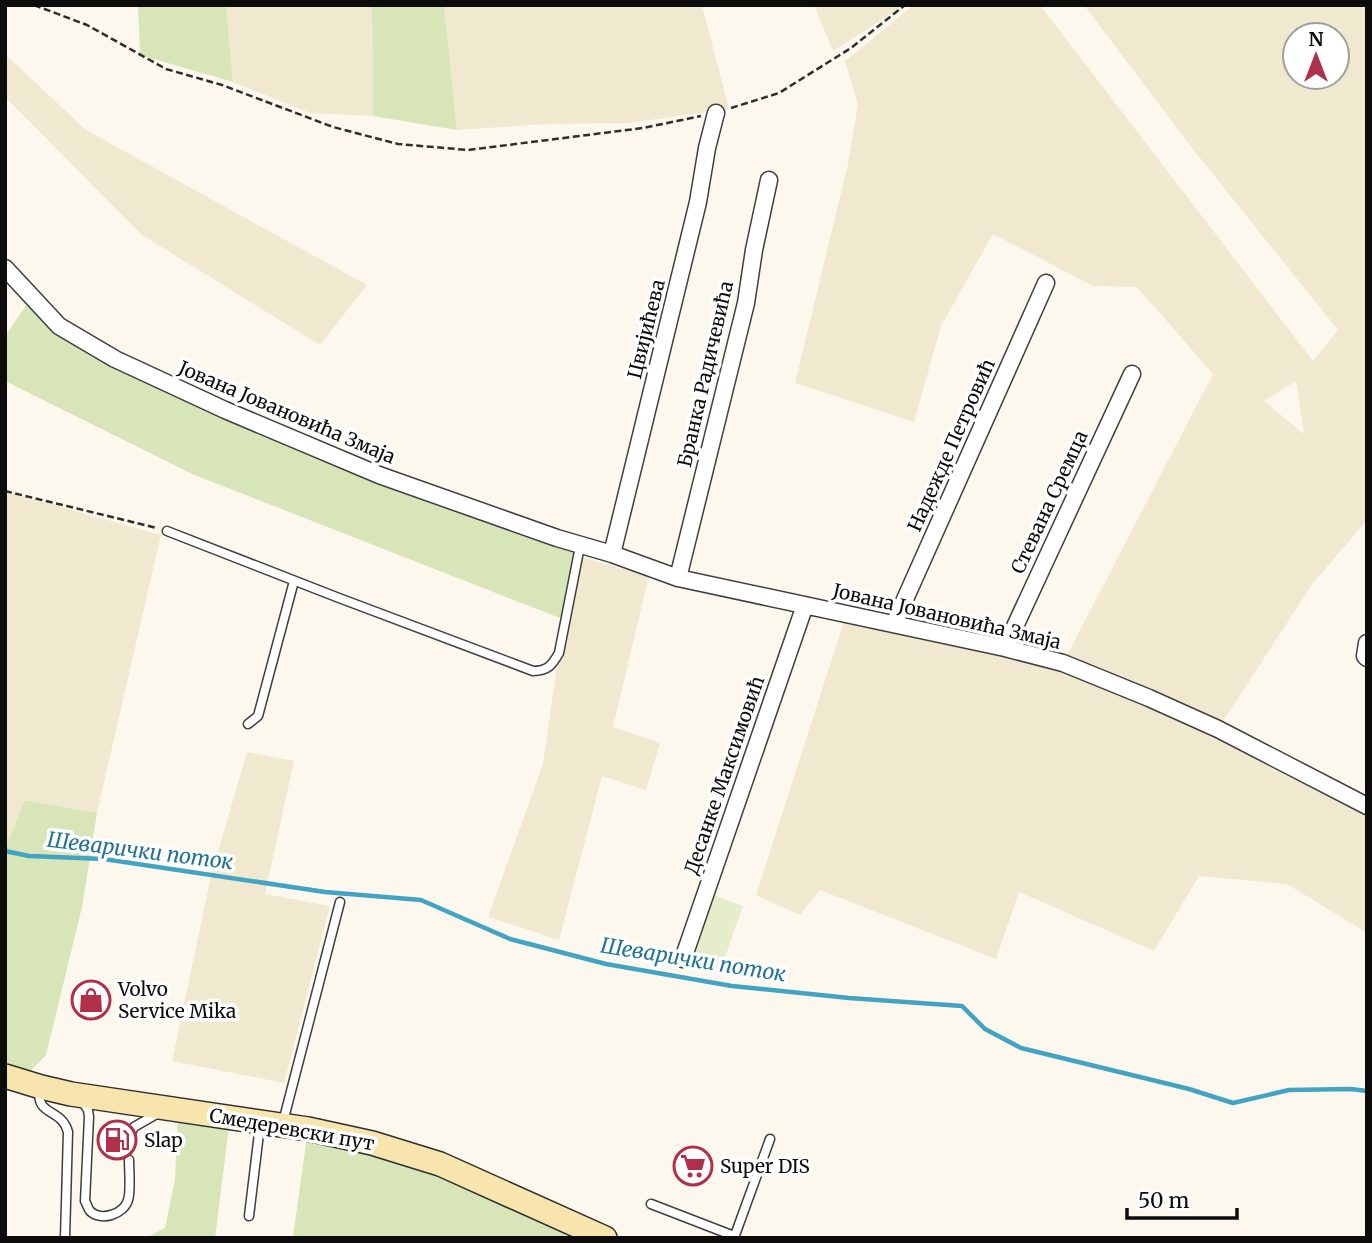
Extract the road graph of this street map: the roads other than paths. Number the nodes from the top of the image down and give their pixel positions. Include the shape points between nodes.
1 (716, 113) road end
2 (769, 180) dead end
3 (5, 268) edge
4 (1046, 284) dead end
5 (1132, 374) dead end
6 (167, 531) road end
7 (580, 546) junction
8 (612, 554) junction
9 (678, 578) junction
10 (295, 581) junction
11 (806, 605) junction
12 (894, 624) junction
13 (1367, 643) edge
14 (1005, 648) junction
15 (1367, 657) edge
16 (248, 724) dead end
17 (1367, 806) edge
18 (340, 902) dead end
19 (683, 959) dead end
20 (5, 1076) edge
21 (41, 1087) junction
22 (71, 1094) junction
23 (166, 1108) junction
24 (271, 1124) junction
25 (130, 1135) dead end
26 (771, 1139) dead end
27 (129, 1160) dead end
28 (651, 1204) dead end
29 (249, 1216) dead end
30 (734, 1237) edge
31 (65, 1238) edge
32 (605, 1238) edge

1 - 8 street, Цвијићева
2 - 9 street, Бранка Радичевића via 746,303
3 - 7 street, Јована Јовановића Змаја via 59,326 115,359 379,475
4 - 12 street, Надежде Петровић
5 - 14 street, Стевана Сремца
6 - 10 lane
7 - 8 street, Јована Јовановића Змаја
7 - 10 lane via 559,653 550,667 540,671
8 - 9 street, Јована Јовановића Змаја
9 - 11 street, Јована Јовановића Змаја
10 - 16 lane via 258,716
11 - 12 street, Јована Јовановића Змаја
11 - 19 street, Десанке Максимовић
12 - 14 street, Јована Јовановића Змаја
13 - 15 street
14 - 17 street, Јована Јовановића Змаја via 1063,663 1149,698
18 - 24 lane
20 - 21 main road, Смедеревски пут
21 - 22 main road, Смедеревски пут
21 - 31 lane via 40,1103 61,1118 68,1132
22 - 23 main road, Смедеревски пут
22 - 27 lane via 88,1110 91,1146 85,1201 97,1216 121,1210 128,1201
23 - 24 main road, Смедеревски пут
23 - 25 lane via 134,1127
24 - 29 lane
24 - 32 main road, Смедеревски пут via 372,1143 440,1164
26 - 30 lane
28 - 30 lane

